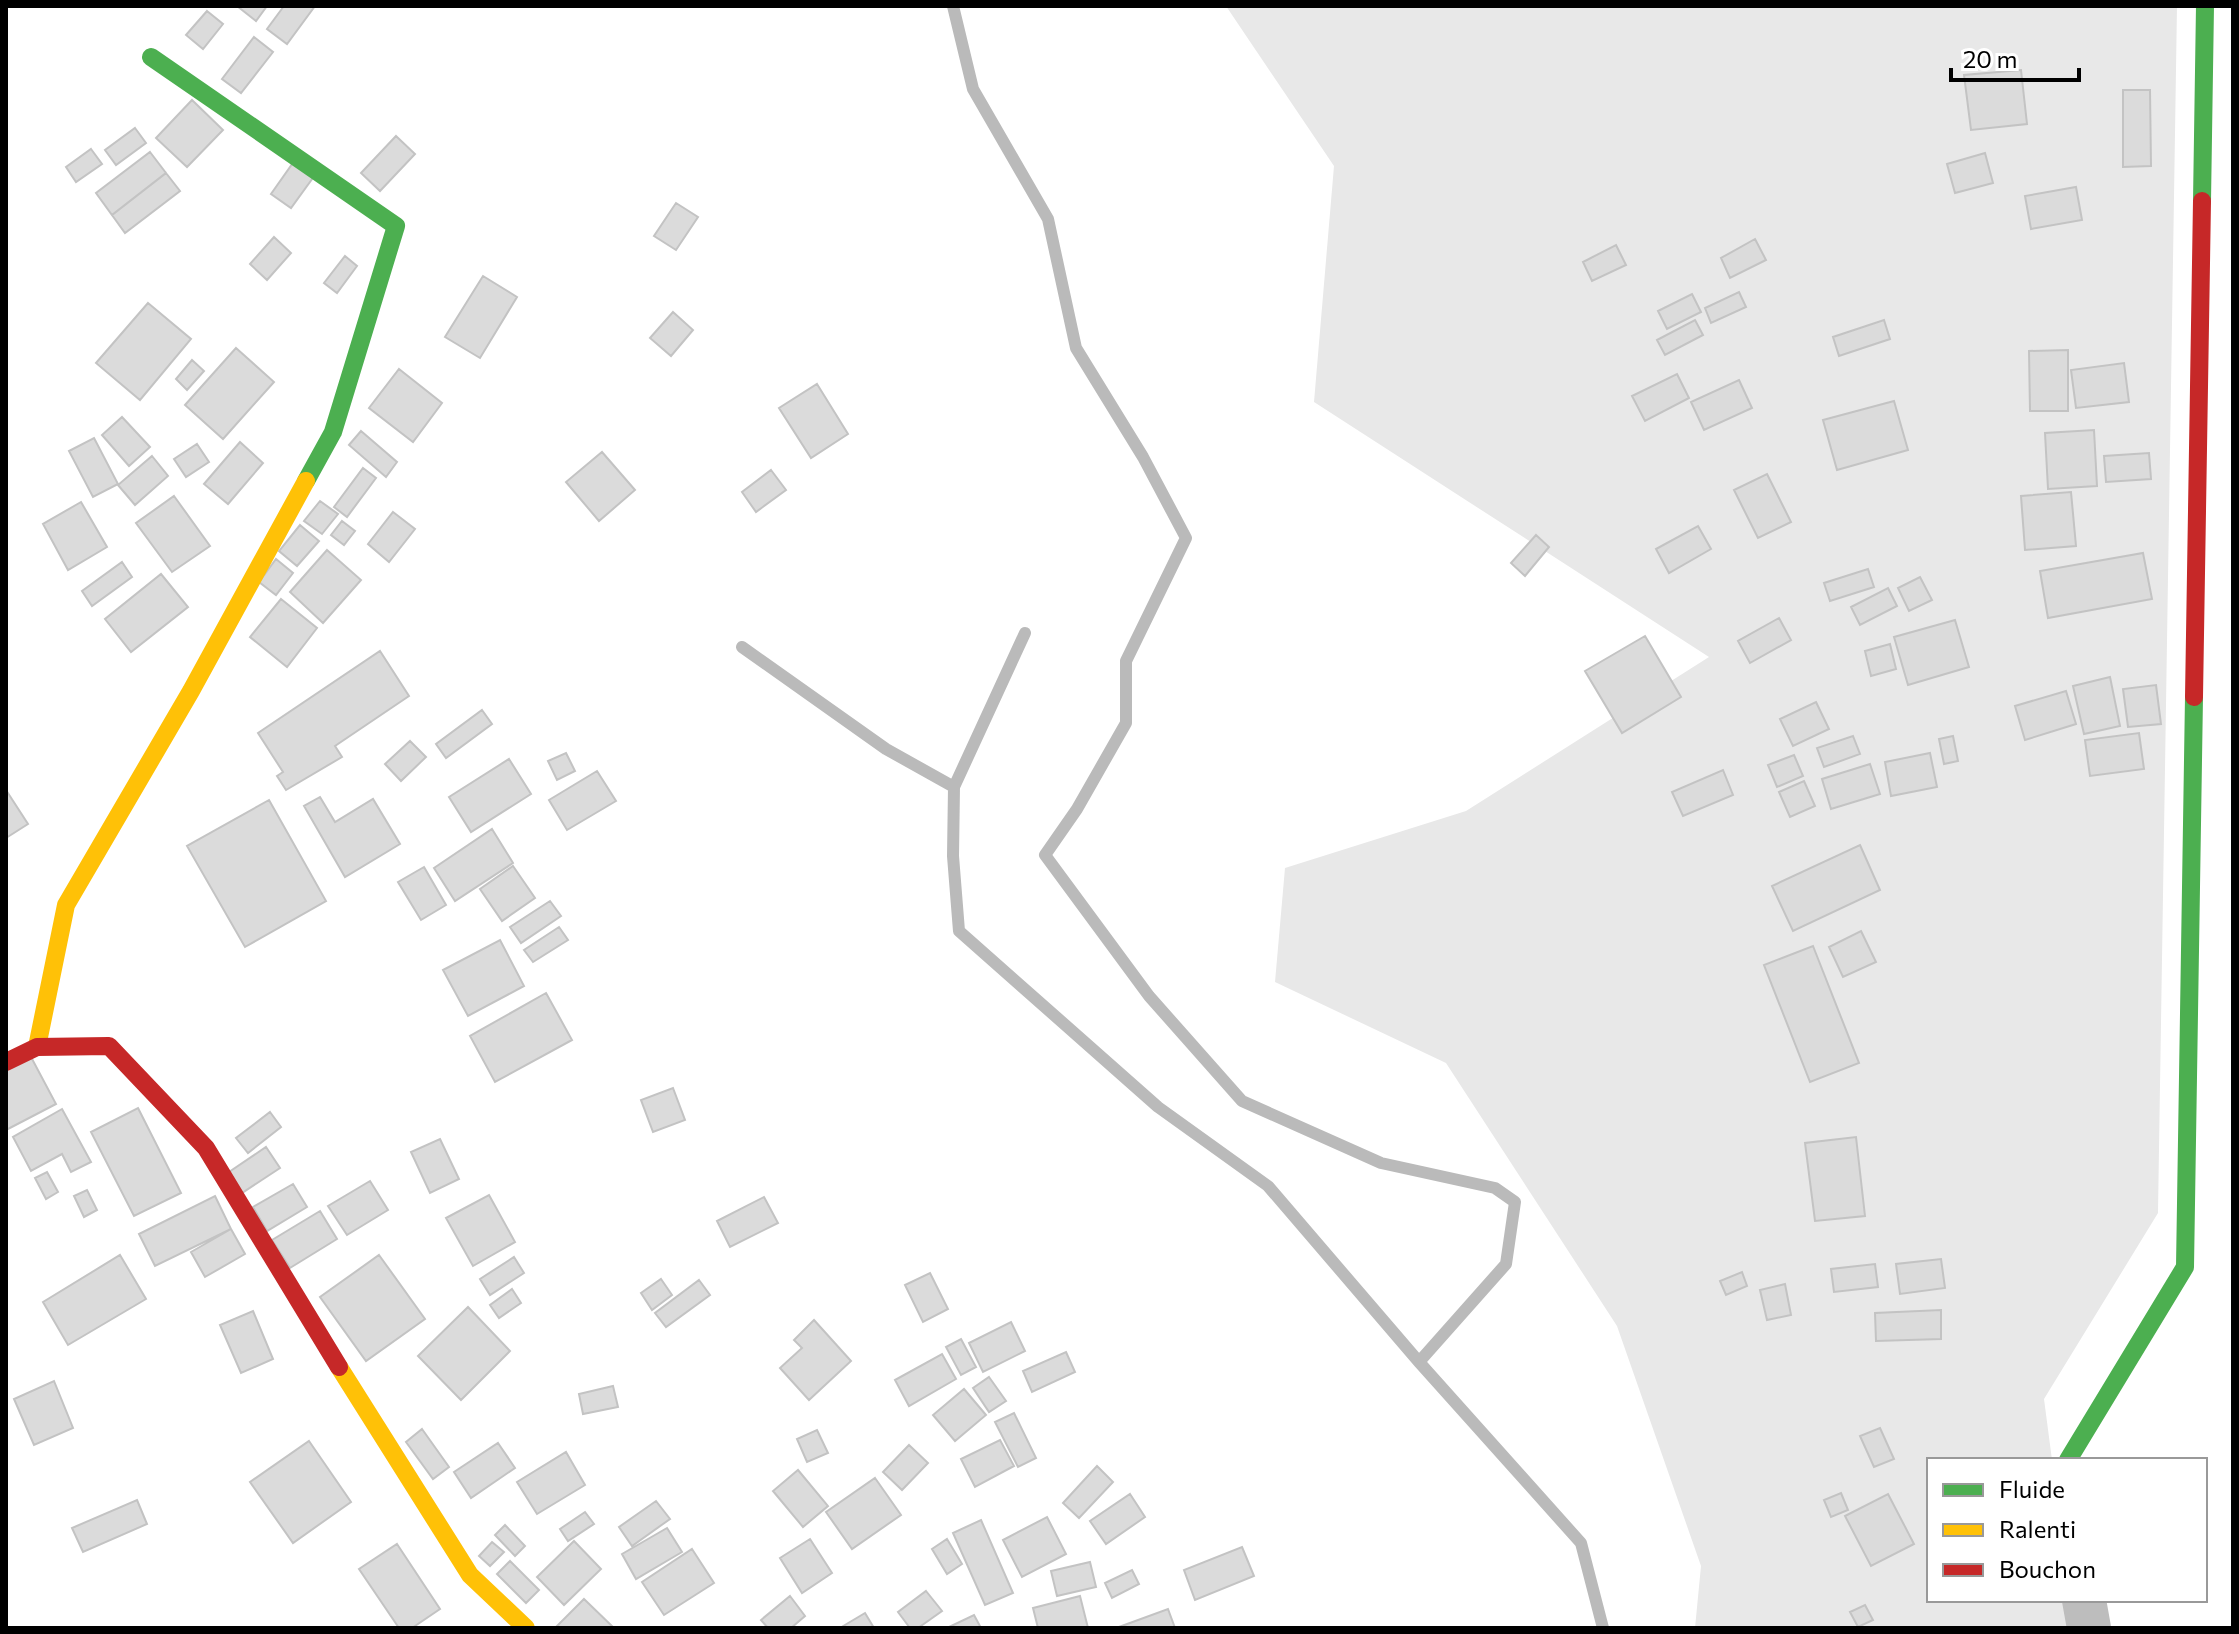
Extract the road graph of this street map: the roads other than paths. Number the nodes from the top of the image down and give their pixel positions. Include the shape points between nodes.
1 (2205, 6) edge
2 (151, 57) dead end
3 (37, 1047) junction
4 (6, 1062) edge
5 (2069, 1458) edge
6 (2084, 1602) edge
7 (526, 1628) edge
8 (2089, 1628) edge

1 - 5 street via 2185,1267
2 - 3 street via 396,226 333,432 66,905
3 - 4 street
3 - 7 street via 109,1046 206,1148 470,1575
6 - 8 street

